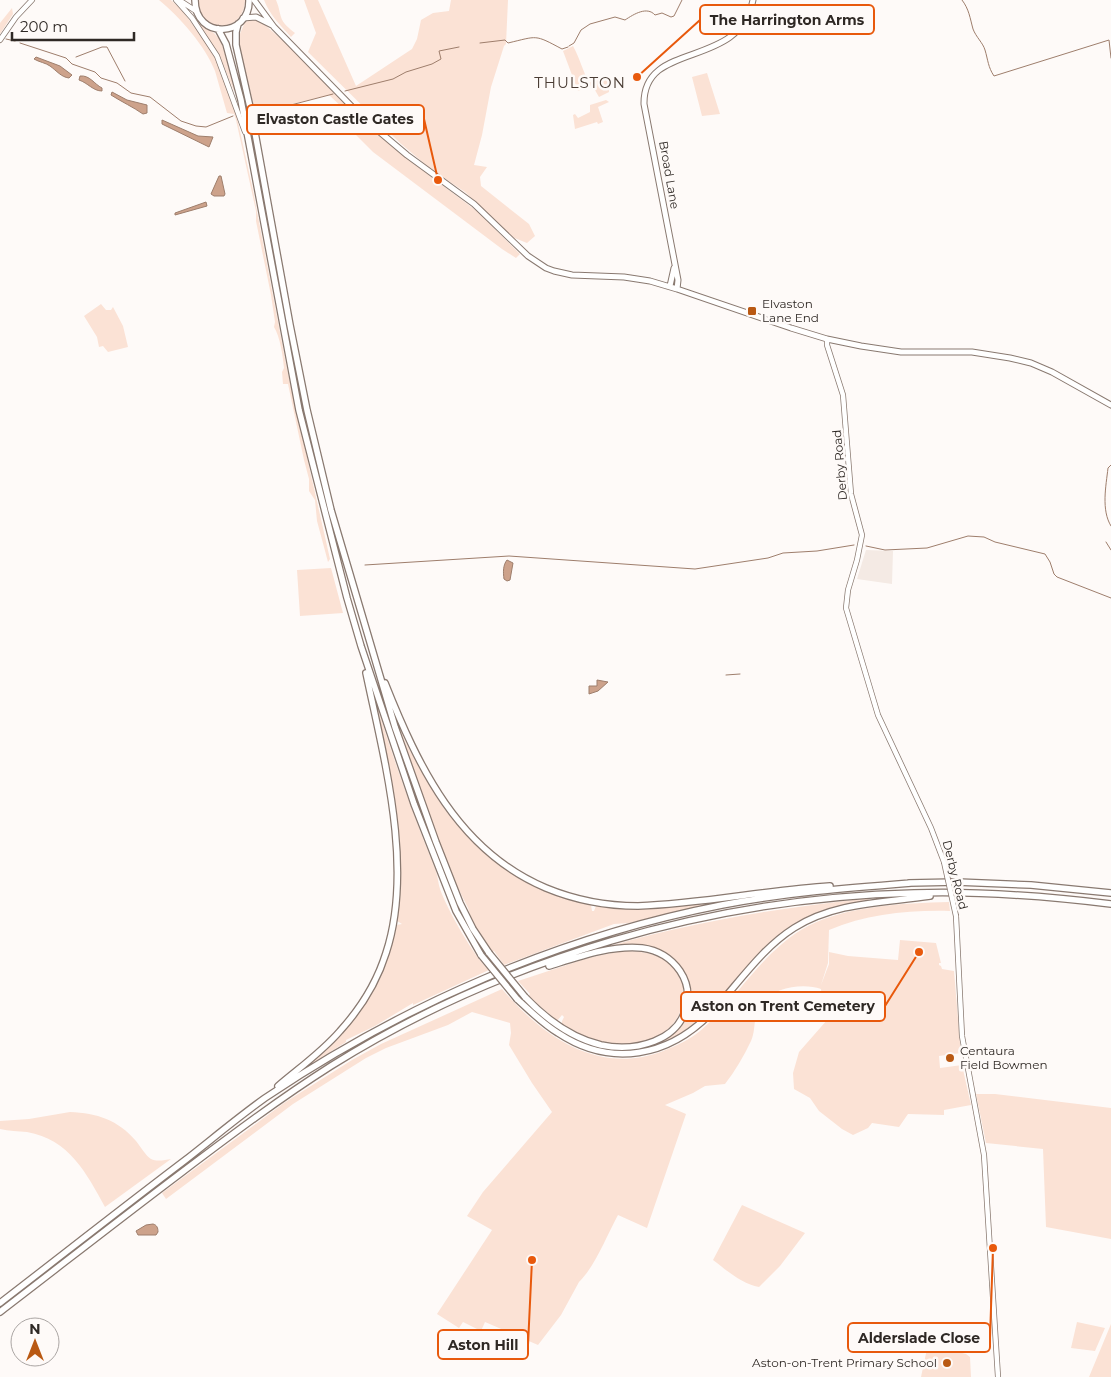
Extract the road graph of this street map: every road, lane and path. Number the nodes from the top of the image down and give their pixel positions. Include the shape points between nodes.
1 (32, 0) edge
2 (178, 0) edge
3 (195, 0) edge
4 (249, 0) edge
5 (254, 0) edge
6 (753, 0) edge
7 (196, 11) junction
8 (243, 18) junction
9 (238, 24) junction
10 (274, 27) junction
11 (218, 29) junction
12 (0, 40) edge
13 (249, 142) junction
14 (675, 265) junction
15 (670, 286) junction
16 (677, 289) junction
17 (827, 339) junction
18 (1111, 404) edge
19 (361, 646) junction
20 (373, 654) junction
21 (911, 883) junction
22 (1111, 893) edge
23 (944, 894) junction
24 (1111, 904) edge
25 (513, 976) junction
26 (264, 1100) junction
27 (0, 1302) edge
28 (0, 1312) edge
29 (998, 1377) edge

1 - 12 street
2 - 7 street
2 - 13 street via 217,56
3 - 7 highway
4 - 8 highway
5 - 10 main road
6 - 14 main road, Broad Lane via 737,31 724,42 661,67 646,89 645,110
7 - 11 highway via 202,21
8 - 9 highway
8 - 10 main road via 256,17
9 - 11 highway
9 - 20 highway via 236,46 307,410 331,510
10 - 15 main road via 362,117 474,204 536,262 561,273 634,278
11 - 13 highway via 231,59
13 - 19 highway via 299,410 330,539
14 - 15 main road, Broad Lane
14 - 16 main road, Broad Lane
15 - 16 main road
16 - 17 main road
17 - 18 main road via 891,351 963,351 1010,358 1052,372
17 - 29 street, Derby Road, bridge via 843,395 851,494 862,535 846,608 878,715 944,862 956,916 962,1036 984,1155
19 - 23 highway, bridge via 404,777 464,926 481,955 517,999 547,1026 577,1044 596,1051 629,1054 668,1044 695,1028 762,954 805,922 851,906
19 - 26 highway via 393,816 397,897 390,939 375,980 350,1019 318,1054
20 - 21 highway via 412,746 434,788 455,818 498,860 540,885 586,901 638,906 816,887
20 - 25 highway, bridge via 395,727 466,916 489,953 525,997 550,1019 577,1036 604,1045 625,1047 646,1044 669,1033 683,1016 688,995 685,980 674,964 662,955 643,949 603,951
21 - 22 highway via 1022,884
21 - 26 highway via 805,892 722,905 648,922 564,948 490,976 396,1019
23 - 24 highway via 1031,896
23 - 25 highway via 899,893 835,898 710,916 610,942
25 - 28 highway via 396,1029 299,1087
26 - 27 highway

